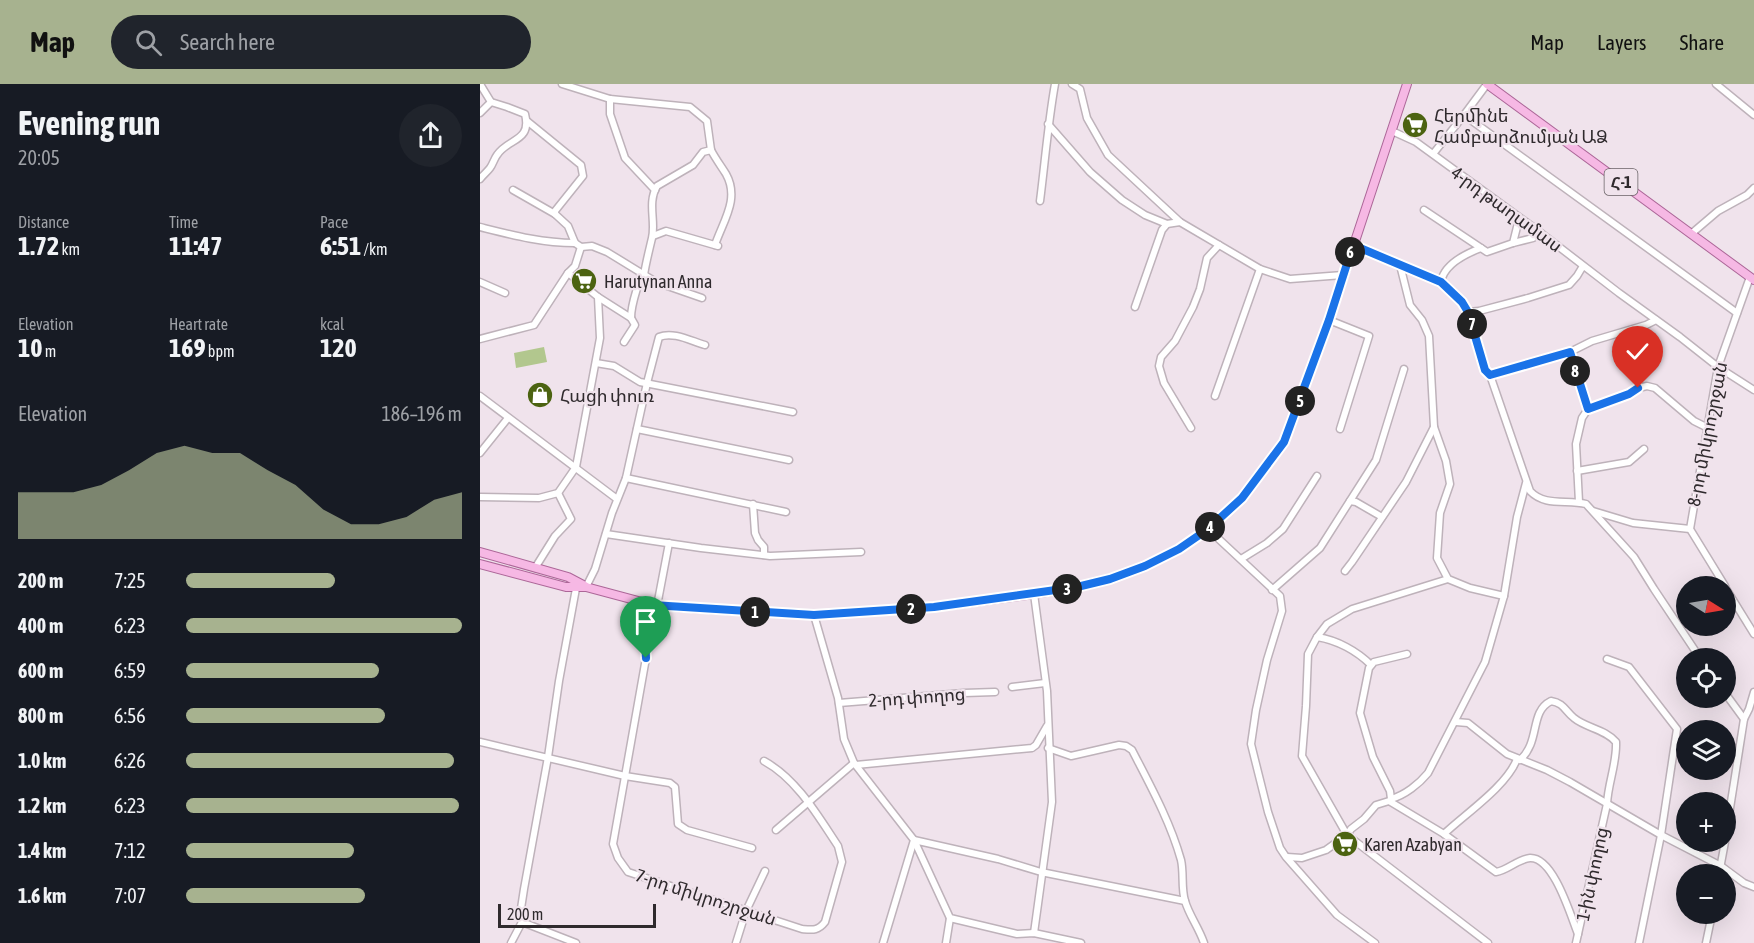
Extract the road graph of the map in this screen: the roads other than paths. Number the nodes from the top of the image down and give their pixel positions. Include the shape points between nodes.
1 (480, 84) edge
2 (562, 84) edge
3 (1055, 84) edge
4 (1072, 84) edge
5 (1407, 84) edge
6 (1487, 84) edge
7 (1716, 84) edge
8 (610, 99) junction
9 (491, 102) junction
10 (480, 113) edge
11 (1464, 115) junction
12 (1754, 116) edge
13 (527, 122) junction
14 (1048, 124) junction
15 (1392, 131) junction
16 (711, 150) junction
17 (1433, 154) junction
18 (480, 179) edge
19 (1754, 188) edge
20 (513, 190) dead end
21 (655, 190) junction
22 (1040, 201) dead end
23 (1424, 210) dead end
24 (555, 214) junction
25 (1520, 219) junction
26 (1180, 222) junction
27 (1167, 224) junction
28 (480, 227) edge
29 (1541, 233) junction
30 (1691, 234) junction
31 (653, 236) junction
32 (1513, 243) junction
33 (578, 245) junction
34 (1219, 245) junction
35 (1353, 245) junction
36 (1481, 248) junction
37 (1400, 265) junction
38 (1583, 266) junction
39 (1260, 269) junction
40 (568, 273) junction
41 (643, 274) junction
42 (1343, 275) junction
43 (1752, 278) edge
44 (480, 282) edge
45 (1441, 282) junction
46 (505, 293) dead end
47 (598, 297) junction
48 (702, 298) dead end
49 (1135, 307) dead end
50 (1468, 312) junction
51 (1737, 313) junction
52 (631, 318) junction
53 (1329, 320) junction
54 (1656, 320) junction
55 (480, 339) edge
56 (624, 342) dead end
57 (705, 345) dead end
58 (1570, 352) junction
59 (596, 363) junction
60 (1718, 367) junction
61 (1404, 369) dead end
62 (1490, 375) junction
63 (646, 383) junction
64 (1754, 390) edge
65 (480, 396) edge
66 (1215, 396) dead end
67 (1588, 409) junction
68 (793, 412) dead end
69 (508, 418) junction
70 (1434, 427) junction
71 (1191, 428) dead end
72 (1708, 428) junction
73 (637, 429) junction
74 (1340, 429) dead end
75 (1644, 449) dead end
76 (480, 453) edge
77 (789, 460) dead end
78 (576, 467) junction
79 (1577, 471) junction
80 (1317, 476) dead end
81 (626, 478) junction
82 (1526, 483) junction
83 (558, 493) junction
84 (480, 497) edge
85 (617, 499) junction
86 (1350, 501) junction
87 (1579, 502) junction
88 (753, 504) junction
89 (1592, 511) junction
90 (786, 512) dead end
91 (1382, 518) junction
92 (1208, 529) junction
93 (1690, 529) junction
94 (606, 534) junction
95 (669, 543) junction
96 (480, 552) edge
97 (861, 552) dead end
98 (764, 555) junction
99 (1241, 560) junction
100 (480, 564) edge
101 (534, 568) junction
102 (1345, 571) dead end
103 (1718, 576) edge
104 (1448, 579) junction
105 (577, 585) junction
106 (586, 587) junction
107 (1272, 590) junction
108 (1034, 594) junction
109 (1504, 596) junction
110 (655, 605) junction
111 (1736, 605) edge
112 (814, 615) junction
113 (1754, 634) edge
114 (1317, 637) junction
115 (1693, 648) edge
116 (1407, 654) dead end
117 (1607, 659) dead end
118 (1371, 665) junction
119 (1046, 683) junction
120 (1012, 687) dead end
121 (1754, 692) edge
122 (994, 693) dead end
123 (839, 702) junction
124 (1736, 708) edge
125 (1744, 719) junction
126 (1456, 722) junction
127 (1048, 724) junction
128 (480, 742) edge
129 (1048, 748) junction
130 (548, 757) junction
131 (1518, 759) junction
132 (764, 761) dead end
133 (855, 764) junction
134 (625, 776) junction
135 (1733, 792) edge
136 (1390, 800) junction
137 (808, 801) junction
138 (1607, 804) junction
139 (776, 830) dead end
140 (1444, 834) junction
141 (1347, 835) junction
142 (1661, 835) junction
143 (914, 840) junction
144 (752, 848) dead end
145 (1286, 857) junction
146 (1717, 864) edge
147 (765, 871) dead end
148 (1041, 872) junction
149 (1736, 878) edge
150 (1754, 887) edge
151 (1185, 901) junction
152 (746, 910) junction
153 (950, 918) junction
154 (522, 921) junction
155 (1710, 924) edge
156 (1034, 933) junction
157 (1578, 934) junction
158 (511, 943) edge
159 (576, 943) edge
160 (736, 943) edge
161 (883, 943) edge
162 (946, 943) edge
163 (1081, 943) edge
164 (1204, 943) edge
165 (1375, 943) edge
166 (1488, 943) edge
167 (1576, 943) edge
168 (1639, 943) edge
169 (1706, 943) edge

1 - 9 street
2 - 8 street
3 - 14 street
4 - 26 street via 1080,89 1087,118 1108,155
5 - 15 main road
6 - 11 street
6 - 30 main road, Հ-1
7 - 12 street
8 - 16 street via 690,107 708,121
8 - 21 street via 610,114 625,158
9 - 10 street
9 - 13 street via 525,114
11 - 17 street
11 - 51 street
13 - 18 street via 525,132 502,148
13 - 24 street via 584,171
14 - 22 street
14 - 27 street via 1090,172 1122,200
15 - 17 street, 4-րդ թաղամաս
15 - 35 main road
16 - 21 street via 703,152 693,165
16 - 31 street via 733,192 717,246 666,231
17 - 25 street, 4-րդ թաղամաս
19 - 30 street
20 - 24 street
21 - 31 street
23 - 36 street
24 - 33 street via 568,226
25 - 29 street, 4-րդ թաղամաս
25 - 32 street
26 - 27 street
26 - 34 street
27 - 49 street via 1155,246
28 - 33 street via 517,237
29 - 32 street
29 - 38 street, 4-րդ թաղամաս
30 - 43 main road, Հ-1
31 - 41 street
32 - 36 street via 1486,252
33 - 40 street via 574,266
33 - 41 street via 607,252
34 - 39 street
34 - 71 street via 1207,258 1200,289 1159,366 1164,383
35 - 37 street
35 - 42 main road
36 - 45 street via 1457,260
37 - 45 street
37 - 70 street via 1410,305 1429,336
38 - 50 street via 1569,285
38 - 54 street, 4-րդ թաղամաս
39 - 42 street via 1290,279
39 - 66 street
40 - 47 street
40 - 55 street via 534,325
41 - 48 street
41 - 52 street via 633,298
42 - 53 main road
43 - 51 street, 8-րդ միկրոշրջան
44 - 46 street
45 - 50 street
47 - 52 street
47 - 59 street via 600,338
50 - 62 street via 1485,370
51 - 60 street, 8-րդ միկրոշրջան
52 - 56 street via 635,325
53 - 74 street via 1369,336
53 - 92 main road via 1284,442 1242,498
54 - 58 street
54 - 60 street, 4-րդ թաղամաս
57 - 63 street via 674,336 659,337
58 - 62 street
58 - 67 street
59 - 63 street via 615,366
59 - 78 street
60 - 64 street, 4-րդ թաղամաս
60 - 72 street, 8-րդ միկրոշրջան
61 - 86 street via 1376,460
62 - 82 street
63 - 68 street
63 - 73 street
65 - 69 street
67 - 72 street via 1647,386
67 - 79 street via 1576,444
69 - 76 street
69 - 78 street
70 - 91 street
70 - 104 street via 1450,484 1440,513 1437,558
72 - 93 street, 8-րդ միկրոշրջան
73 - 77 street
73 - 81 street
75 - 79 street via 1629,462
78 - 83 street
78 - 85 street
79 - 87 street
80 - 99 street via 1283,529
81 - 85 street
81 - 88 street
82 - 87 street via 1536,497
82 - 109 street
83 - 84 street via 539,498
83 - 101 street via 571,519
85 - 94 street
86 - 91 street
86 - 107 street via 1320,548
87 - 89 street
88 - 90 street
88 - 98 street via 755,533 764,547
89 - 93 street via 1633,523
89 - 115 street via 1634,557
91 - 102 street
92 - 99 street
92 - 108 main road via 1145,566 1110,579
93 - 103 street, 8-րդ միկրոշրջան
94 - 95 street
94 - 106 street
95 - 98 street
95 - 110 street, 7-րդ միկրոշրջան
96 - 101 main road
97 - 98 street
99 - 107 street
100 - 105 main road via 566,587
101 - 105 main road via 568,577
104 - 109 street
104 - 114 street via 1352,609 1327,624
105 - 106 main road
105 - 130 street
106 - 110 main road
107 - 145 street via 1280,596 1282,611 1267,660 1251,744 1268,812
108 - 112 main road via 934,607
108 - 119 street
109 - 126 street via 1485,662
110 - 112 main road
110 - 134 street, 7-րդ միկրոշրջան via 645,638 646,658
111 - 113 street, 8-րդ միկրոշրջան
112 - 123 street
114 - 118 street via 1359,653
114 - 141 street via 1308,654 1302,756
116 - 118 street
117 - 142 street via 1629,667 1677,729
118 - 136 street via 1360,712
119 - 120 street
119 - 127 street
121 - 125 street
122 - 123 street, 2-րդ փողոց
123 - 133 street via 844,739
124 - 125 street
125 - 135 street
126 - 131 street via 1468,723
126 - 136 street via 1425,776
127 - 129 street
127 - 133 street via 1032,748
128 - 130 street
129 - 148 street via 1052,802
129 - 151 street via 1071,756 1119,745 1132,750 1182,862
130 - 134 street
130 - 154 street via 524,889
131 - 138 street via 1547,770
131 - 138 street, 1-ին փողոց via 1532,743 1539,713 1548,702 1558,703 1574,718 1616,742
131 - 140 street via 1474,809
132 - 137 street, 7-րդ միկրոշրջան via 778,768
133 - 137 street
133 - 143 street
134 - 144 street via 675,787 678,824 687,830
134 - 152 street, 7-րդ միկրոշրջան via 613,844 628,872
136 - 140 street
136 - 141 street via 1376,805
137 - 139 street
137 - 152 street, 7-րդ միկրոշրջան via 838,846 842,862 825,922 814,930 802,929
138 - 142 street
138 - 157 street, 1-ին փողոց
140 - 157 street via 1496,873 1522,860 1539,860 1555,880
141 - 145 street via 1319,854
141 - 166 street
142 - 146 street
142 - 168 street
143 - 148 street
143 - 153 street
143 - 161 street
145 - 165 street via 1337,915
147 - 152 street
148 - 151 street
148 - 156 street
149 - 150 street
151 - 164 street
152 - 160 street
153 - 156 street via 1017,934
153 - 162 street
154 - 158 street
154 - 159 street
155 - 169 street
156 - 163 street
157 - 167 street, 1-ին փողոց

